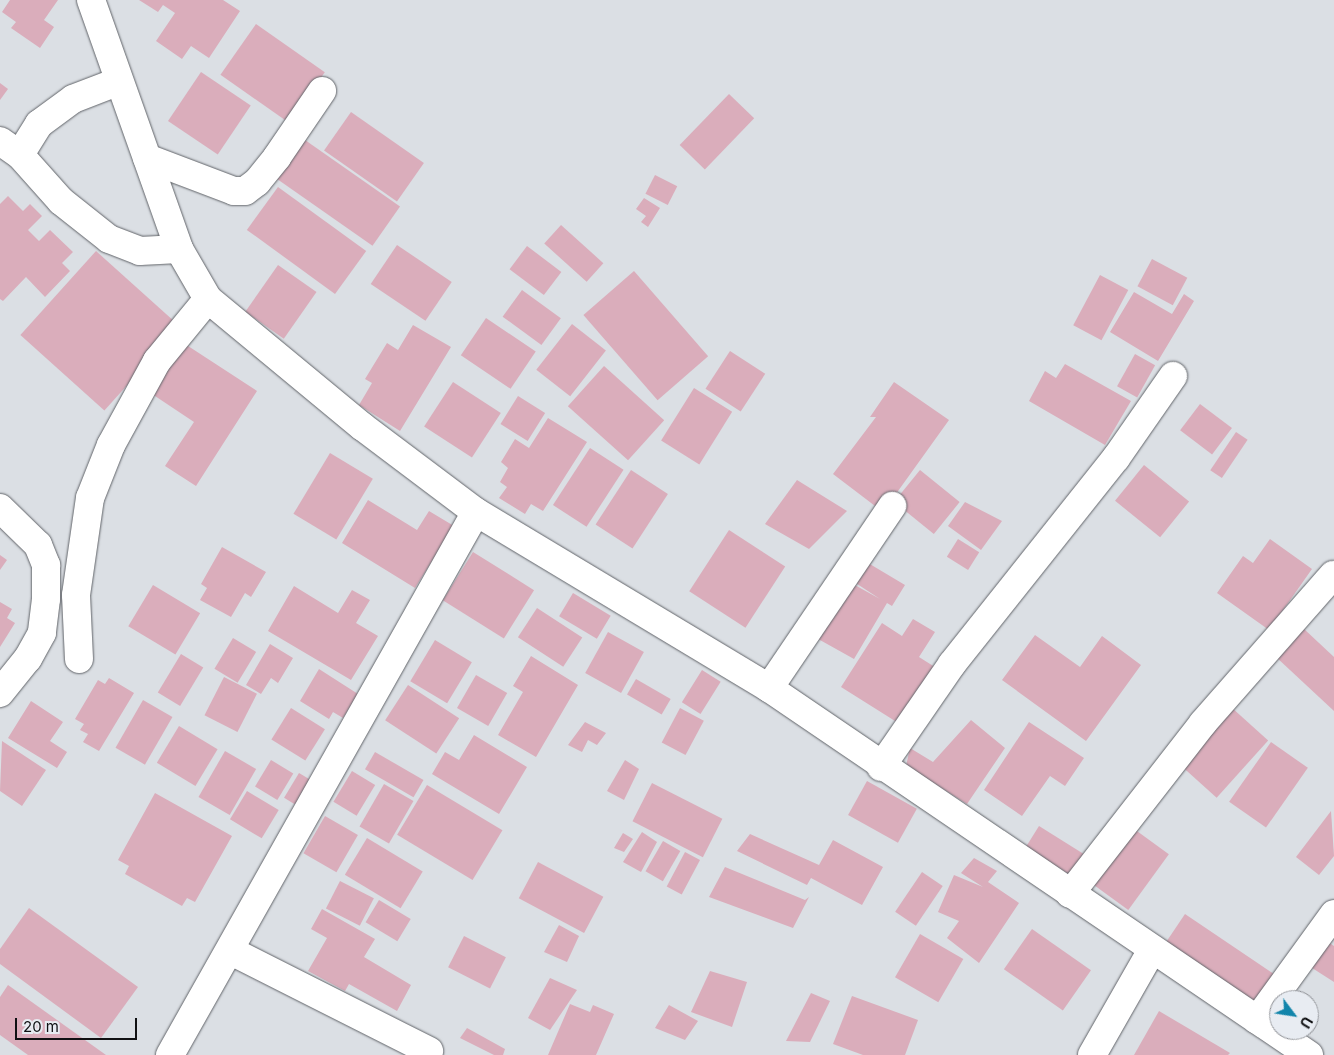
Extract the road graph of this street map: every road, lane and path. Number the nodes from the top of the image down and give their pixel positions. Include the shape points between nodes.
1 (91, 0) edge
2 (117, 82) junction
3 (322, 90) dead end
4 (10, 148) edge
5 (147, 158) junction
6 (179, 249) junction
7 (208, 299) junction
8 (1173, 376) dead end
9 (892, 506) dead end
10 (0, 508) edge
11 (476, 512) junction
12 (1333, 575) edge
13 (78, 659) dead end
14 (769, 688) junction
15 (0, 693) edge
16 (881, 767) junction
17 (1070, 894) junction
18 (1334, 914) edge
19 (1152, 950) junction
20 (231, 951) junction
21 (1257, 1020) junction
22 (429, 1051) dead end
23 (170, 1055) edge
24 (1092, 1055) edge
25 (1309, 1055) edge

1 - 2 street
2 - 4 street via 72,99
2 - 5 street
3 - 5 street via 277,157 257,182 244,191 234,191
4 - 6 street via 61,201 109,239 140,251
5 - 6 street
6 - 7 street
7 - 11 street via 364,427
7 - 13 street via 157,361 111,446 90,498 76,595
8 - 16 street via 1116,458 952,664
9 - 14 street
10 - 15 street via 38,545 46,574 42,633 28,658
11 - 14 street
11 - 20 street
12 - 17 street via 1255,668 1203,723
14 - 16 street
16 - 17 street
17 - 19 street
18 - 21 street
19 - 21 street
19 - 24 street
20 - 22 street
20 - 23 street
21 - 25 street

